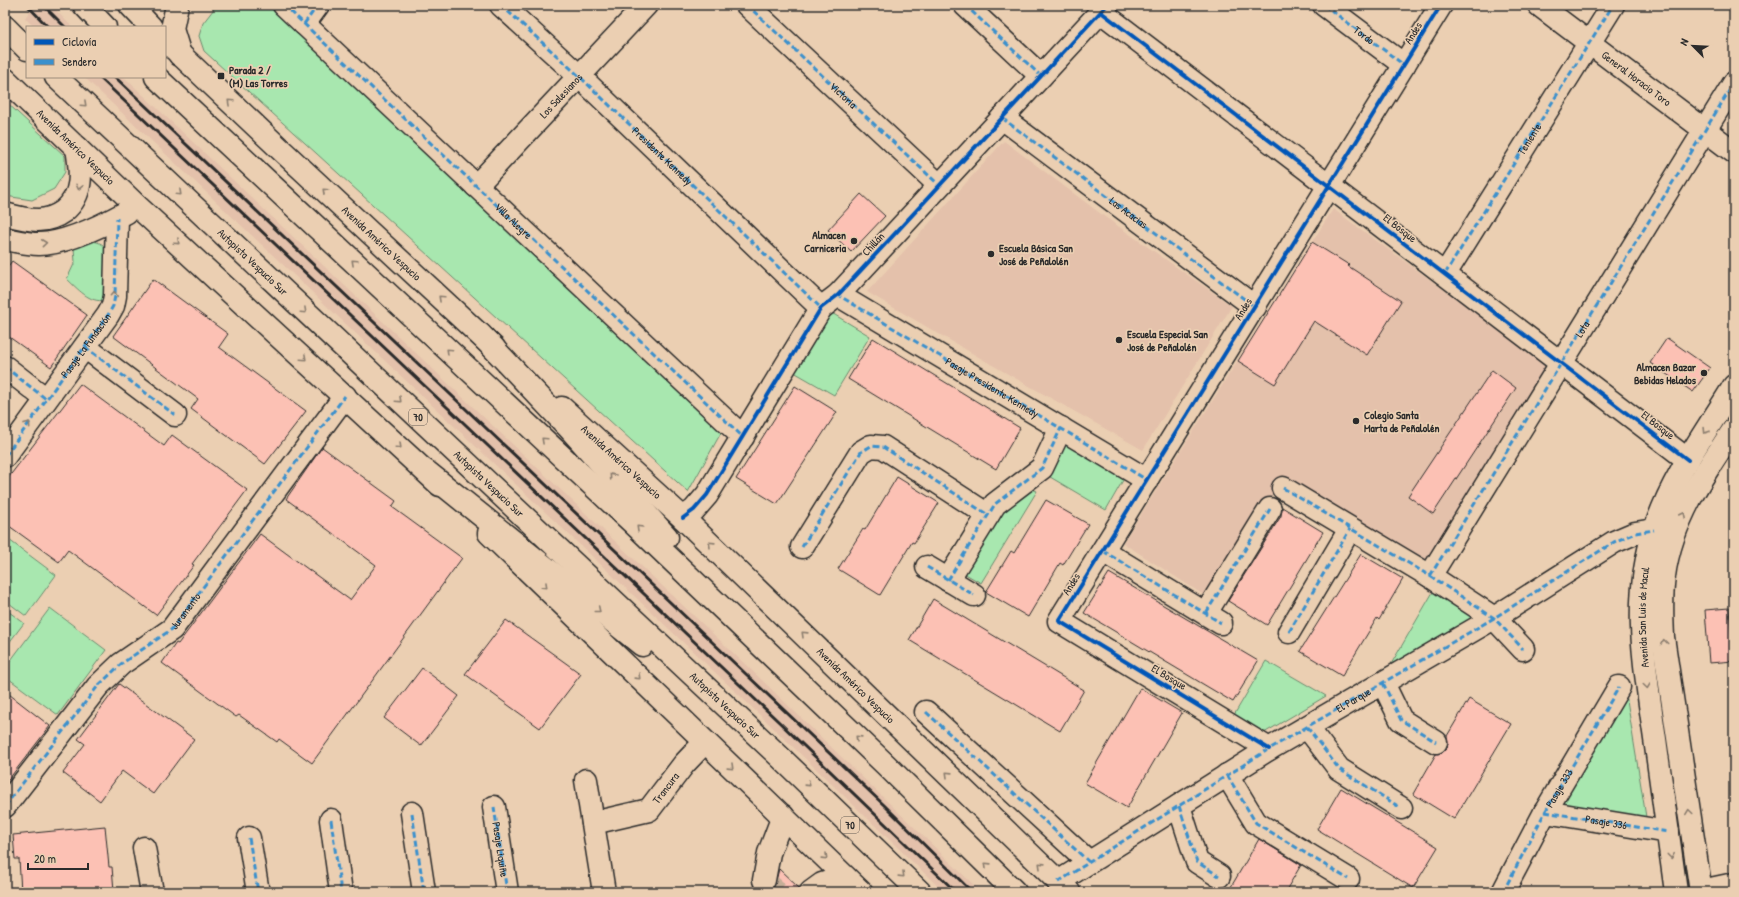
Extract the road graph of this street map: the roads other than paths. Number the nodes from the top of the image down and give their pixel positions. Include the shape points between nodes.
1 (84, 5) edge
2 (130, 5) edge
3 (177, 5) edge
4 (284, 5) edge
5 (318, 5) edge
6 (501, 5) edge
7 (646, 5) edge
8 (747, 5) edge
9 (965, 5) edge
10 (1324, 5) edge
11 (1441, 5) edge
12 (1539, 5) edge
13 (1613, 5) edge
14 (1104, 8) edge
15 (304, 24) junction
16 (104, 26) edge
17 (150, 26) edge
18 (1589, 43) junction
19 (172, 48) edge
20 (1404, 65) junction
21 (579, 76) junction
22 (1041, 76) junction
23 (57, 78) edge
24 (157, 78) edge
25 (5, 79) edge
26 (1734, 83) edge
27 (1002, 118) junction
28 (1705, 130) junction
29 (77, 148) junction
30 (1734, 152) edge
31 (1330, 185) junction
32 (476, 186) junction
33 (940, 186) junction
34 (137, 206) junction
35 (5, 214) edge
36 (117, 218) junction
37 (5, 239) edge
38 (1445, 274) junction
39 (830, 301) junction
40 (1255, 307) junction
41 (480, 334) junction
42 (85, 347) junction
43 (1562, 363) junction
44 (5, 367) edge
45 (1734, 386) edge
46 (345, 396) junction
47 (46, 399) junction
48 (175, 415) dead end
49 (1726, 417) edge
50 (1061, 428) junction
51 (1734, 428) edge
52 (743, 437) junction
53 (5, 456) edge
54 (1688, 460) junction
55 (426, 471) junction
56 (1147, 480) junction
57 (1284, 488) dead end
58 (1270, 509) dead end
59 (988, 514) junction
60 (684, 518) junction
61 (1350, 529) junction
62 (1654, 530) junction
63 (802, 547) dead end
64 (1103, 550) junction
65 (927, 568) dead end
66 (1430, 576) junction
67 (948, 580) junction
68 (974, 595) dead end
69 (1494, 618) junction
70 (1058, 621) joint
71 (1289, 632) dead end
72 (1523, 649) dead end
73 (789, 671) junction
74 (1383, 683) junction
75 (1619, 687) dead end
76 (926, 712) dead end
77 (1307, 727) junction
78 (705, 742) junction
79 (1436, 742) dead end
80 (1269, 749) junction
81 (780, 757) junction
82 (1227, 775) junction
83 (586, 780) dead end
84 (5, 806) edge
85 (1179, 806) junction
86 (494, 807) dead end
87 (1402, 808) dead end
88 (1545, 812) junction
89 (412, 813) dead end
90 (783, 816) junction
91 (331, 820) dead end
92 (593, 823) junction
93 (1668, 832) junction
94 (249, 838) dead end
95 (144, 848) dead end
96 (1089, 862) junction
97 (1218, 876) dead end
98 (845, 877) junction
99 (1348, 879) dead end
100 (764, 880) dead end
101 (1734, 884) edge
102 (1063, 887) edge
103 (1701, 891) edge
104 (152, 892) edge
105 (258, 892) edge
106 (341, 892) edge
107 (424, 892) edge
108 (507, 892) edge
109 (604, 892) edge
110 (811, 892) edge
111 (861, 892) edge
112 (920, 892) edge
113 (1015, 892) edge
114 (1503, 892) edge
115 (1676, 892) edge

1 - 16 main road
2 - 17 main road
3 - 19 main road via 172,29
4 - 15 main road, Villa Alegre
5 - 15 main road
6 - 21 main road, Presidente Kennedy
7 - 21 main road, Los Salesianos
8 - 33 main road, Victoria
9 - 22 main road
10 - 20 main road, Tordo
11 - 20 main road, Andes
12 - 18 main road, General Horacio Toro
13 - 18 main road, Teniente
14 - 22 main road, Chillán
14 - 31 main road, El Bosque
15 - 32 main road, Villa Alegre
18 - 28 main road, General Horacio Toro
18 - 38 main road, Teniente
41 -> 19 main road, Avenida Américo Vespucio
20 - 31 main road, Andes
21 - 32 main road, Los Salesianos
21 - 39 main road, Presidente Kennedy
22 - 27 main road, Chillán
23 -> 81 main road, Autopista Vespucio Sur / 70
73 -> 24 main road
25 - 29 main road, Avenida Américo Vespucio
26 - 28 main road, Lota
27 - 33 main road, Chillán
27 - 40 main road, Las Acacias
28 - 30 main road, General Horacio Toro
28 - 43 main road, Lota
29 - 34 main road, Avenida Américo Vespucio
29 -> 35 main road via 80,186 67,208 44,220
31 - 38 main road, El Bosque
31 - 40 main road, Andes
32 - 52 main road, Villa Alegre
33 - 39 main road, Chillán
34 - 36 main road
34 -> 46 main road, Avenida Américo Vespucio
37 -> 36 main road via 37,244 55,242
42 -> 36 main road, Pasaje La Fundación via 113,306
38 - 43 main road, El Bosque
39 - 50 main road, Pasaje Presidente Kennedy
39 - 52 main road, Chillán
40 - 56 main road, Andes
41 - 60 main road, Avenida Américo Vespucio
73 -> 41 main road via 568,427
42 - 47 main road, Pasaje La Fundación
42 - 48 main road
43 - 54 main road, El Bosque
43 - 66 main road, Lota
44 - 47 main road
45 - 49 main road, Avenida San Luis de Macul
46 -> 55 main road, Avenida Américo Vespucio
46 - 84 main road, Juramento via 172,629 110,673
53 -> 47 main road, Pasaje La Fundación
49 -> 54 main road, Avenida San Luis de Macul
50 - 56 main road, Pasaje Presidente Kennedy
50 - 59 main road via 1042,468 995,504
103 -> 51 main road, Avenida San Luis de Macul via 1663,637 1662,604 1664,576 1680,520
52 - 60 main road, Chillán via 707,495
54 - 62 main road, Avenida San Luis de Macul
55 -> 78 main road, Avenida Américo Vespucio
55 -> 81 main road
56 - 64 main road, Andes
57 - 61 main road
58 - 64 main road via 1213,618
59 - 63 main road via 883,447 871,446 861,452
59 - 67 main road
102 -> 60 main road, Avenida Américo Vespucio
61 - 66 main road
61 - 71 main road
62 - 69 main road, El Parque via 1636,533 1614,542
62 -> 93 main road, Avenida San Luis de Macul via 1644,573 1641,622 1646,678
64 - 70 main road, Andes
65 - 67 main road
66 - 69 main road
67 - 68 main road
69 - 72 main road
69 - 74 main road, El Parque
70 - 80 main road, El Bosque
113 -> 73 main road
74 - 77 main road, El Parque
74 - 79 main road via 1401,720
75 - 88 main road, Pasaje 333
76 - 96 main road
77 - 80 main road, El Parque
77 - 87 main road via 1339,769
78 -> 90 main road, Avenida Américo Vespucio
78 - 92 main road, Trancura via 684,764 649,810
80 - 82 main road, El Parque
81 -> 112 main road, Autopista Vespucio Sur / 70
82 - 85 main road, El Parque
82 - 99 main road via 1256,823
83 - 92 main road
85 - 96 main road, El Parque
85 - 97 main road via 1197,862
86 - 108 main road, Pasaje Liquiñe
88 - 93 main road, Pasaje 336
88 - 114 main road, Pasaje 333
89 - 107 main road
90 -> 98 main road, Avenida Américo Vespucio
90 - 100 main road via 769,853
91 - 106 main road
92 - 109 main road
93 -> 115 main road, Avenida San Luis de Macul
94 - 105 main road
95 - 104 main road
96 - 102 main road, El Parque
98 - 110 main road via 822,884
98 - 111 main road, Avenida Américo Vespucio
101 - 103 main road

